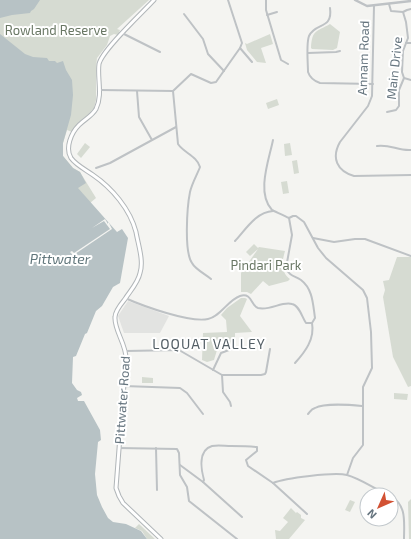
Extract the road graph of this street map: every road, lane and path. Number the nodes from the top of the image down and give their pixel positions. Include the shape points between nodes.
1 (154, 0) edge
2 (228, 0) edge
3 (266, 0) edge
4 (355, 0) edge
5 (411, 1) edge
6 (389, 4) junction
7 (374, 6) junction
8 (330, 8) dead end
9 (411, 9) edge
10 (276, 12) dead end
11 (403, 12) junction
12 (184, 14) dead end
13 (267, 15) junction
14 (122, 33) junction
15 (406, 43) junction
16 (411, 43) edge
17 (240, 48) junction
18 (340, 51) dead end
19 (160, 52) dead end
20 (308, 53) junction
21 (252, 62) dead end
22 (288, 64) dead end
23 (224, 71) junction
24 (404, 78) junction
25 (411, 80) edge
26 (373, 84) junction
27 (99, 90) junction
28 (137, 90) junction
29 (173, 91) junction
30 (387, 112) dead end
31 (176, 128) junction
32 (152, 140) junction
33 (273, 140) dead end
34 (377, 146) dead end
35 (411, 150) edge
36 (96, 168) dead end
37 (411, 175) edge
38 (273, 210) junction
39 (289, 218) junction
40 (313, 238) junction
41 (236, 241) dead end
42 (411, 256) edge
43 (211, 279) dead end
44 (125, 298) junction
45 (312, 323) junction
46 (237, 347) dead end
47 (270, 349) dead end
48 (126, 351) junction
49 (295, 363) dead end
50 (213, 370) junction
51 (222, 375) junction
52 (124, 386) junction
53 (231, 406) dead end
54 (362, 406) junction
55 (203, 414) dead end
56 (308, 414) dead end
57 (119, 448) junction
58 (156, 448) junction
59 (180, 465) junction
60 (347, 475) junction
61 (203, 482) junction
62 (273, 483) junction
63 (373, 487) edge
64 (157, 490) dead end
65 (399, 504) edge
66 (308, 514) dead end
67 (242, 517) dead end
68 (161, 539) edge
69 (237, 539) edge
70 (404, 539) edge

1 - 14 main road, Pittwater Road
2 - 17 street via 242,43
3 - 13 street
4 - 7 street via 367,6
5 - 6 street
6 - 7 street
6 - 11 street via 392,11
7 - 26 street, Annam Road
8 - 20 street via 329,20 309,36
9 - 11 street
10 - 13 street
11 - 15 street, Main Drive via 407,27
12 - 23 street via 203,39 208,54
13 - 22 street via 281,60
14 - 19 street
14 - 27 main road, Pittwater Road via 101,57 98,73
15 - 16 street
15 - 24 street, Main Drive via 402,56
17 - 21 street
17 - 23 street
18 - 20 street
20 - 26 street via 308,72 314,81
23 - 29 street via 216,82 211,83 192,74
24 - 25 street
24 - 30 street, Main Drive via 399,90 399,106 396,110
26 - 37 street, Annam Road via 368,106 337,148 338,165 344,172 354,176
27 - 28 street
27 - 44 main road, Pittwater Road via 96,110 74,131 69,151 73,160 116,196 133,224 142,266 139,276
28 - 29 street
28 - 32 street via 139,117
29 - 31 street
31 - 32 street
31 - 43 street via 178,144 197,160 200,166 194,180 187,221 189,256 192,264
32 - 36 street
33 - 38 street via 264,189 267,202
34 - 35 street
38 - 39 street
38 - 41 street via 259,214
39 - 40 street via 294,215 299,217
39 - 45 street via 292,235 286,268 310,291 315,318
40 - 42 street via 334,242 365,239
40 - 54 street via 326,258 363,290 367,298 372,368 362,387
44 - 45 street via 176,316 204,320 214,318 239,296 245,295 251,298 258,308 293,304 305,322
44 - 48 main road, Pittwater Road via 116,311 115,319
45 - 49 street via 310,343
46 - 50 street via 221,353
47 - 51 street via 265,374
48 - 50 street via 179,350
48 - 52 main road, Pittwater Road
50 - 51 street
51 - 53 street via 224,392
52 - 55 street via 180,388
52 - 57 main road, Pittwater Road
54 - 56 street via 316,407
54 - 60 street via 363,445 353,458
57 - 58 street
57 - 68 main road, Pittwater Road via 116,481 119,496
58 - 59 street via 177,449
58 - 64 street
59 - 61 street
59 - 69 street via 180,475 187,487 189,501
60 - 62 street via 319,475
60 - 63 street
61 - 62 street via 201,462 206,451 213,446 229,446 258,448 247,459 247,465
61 - 67 street
62 - 66 street
65 - 70 street via 403,512

